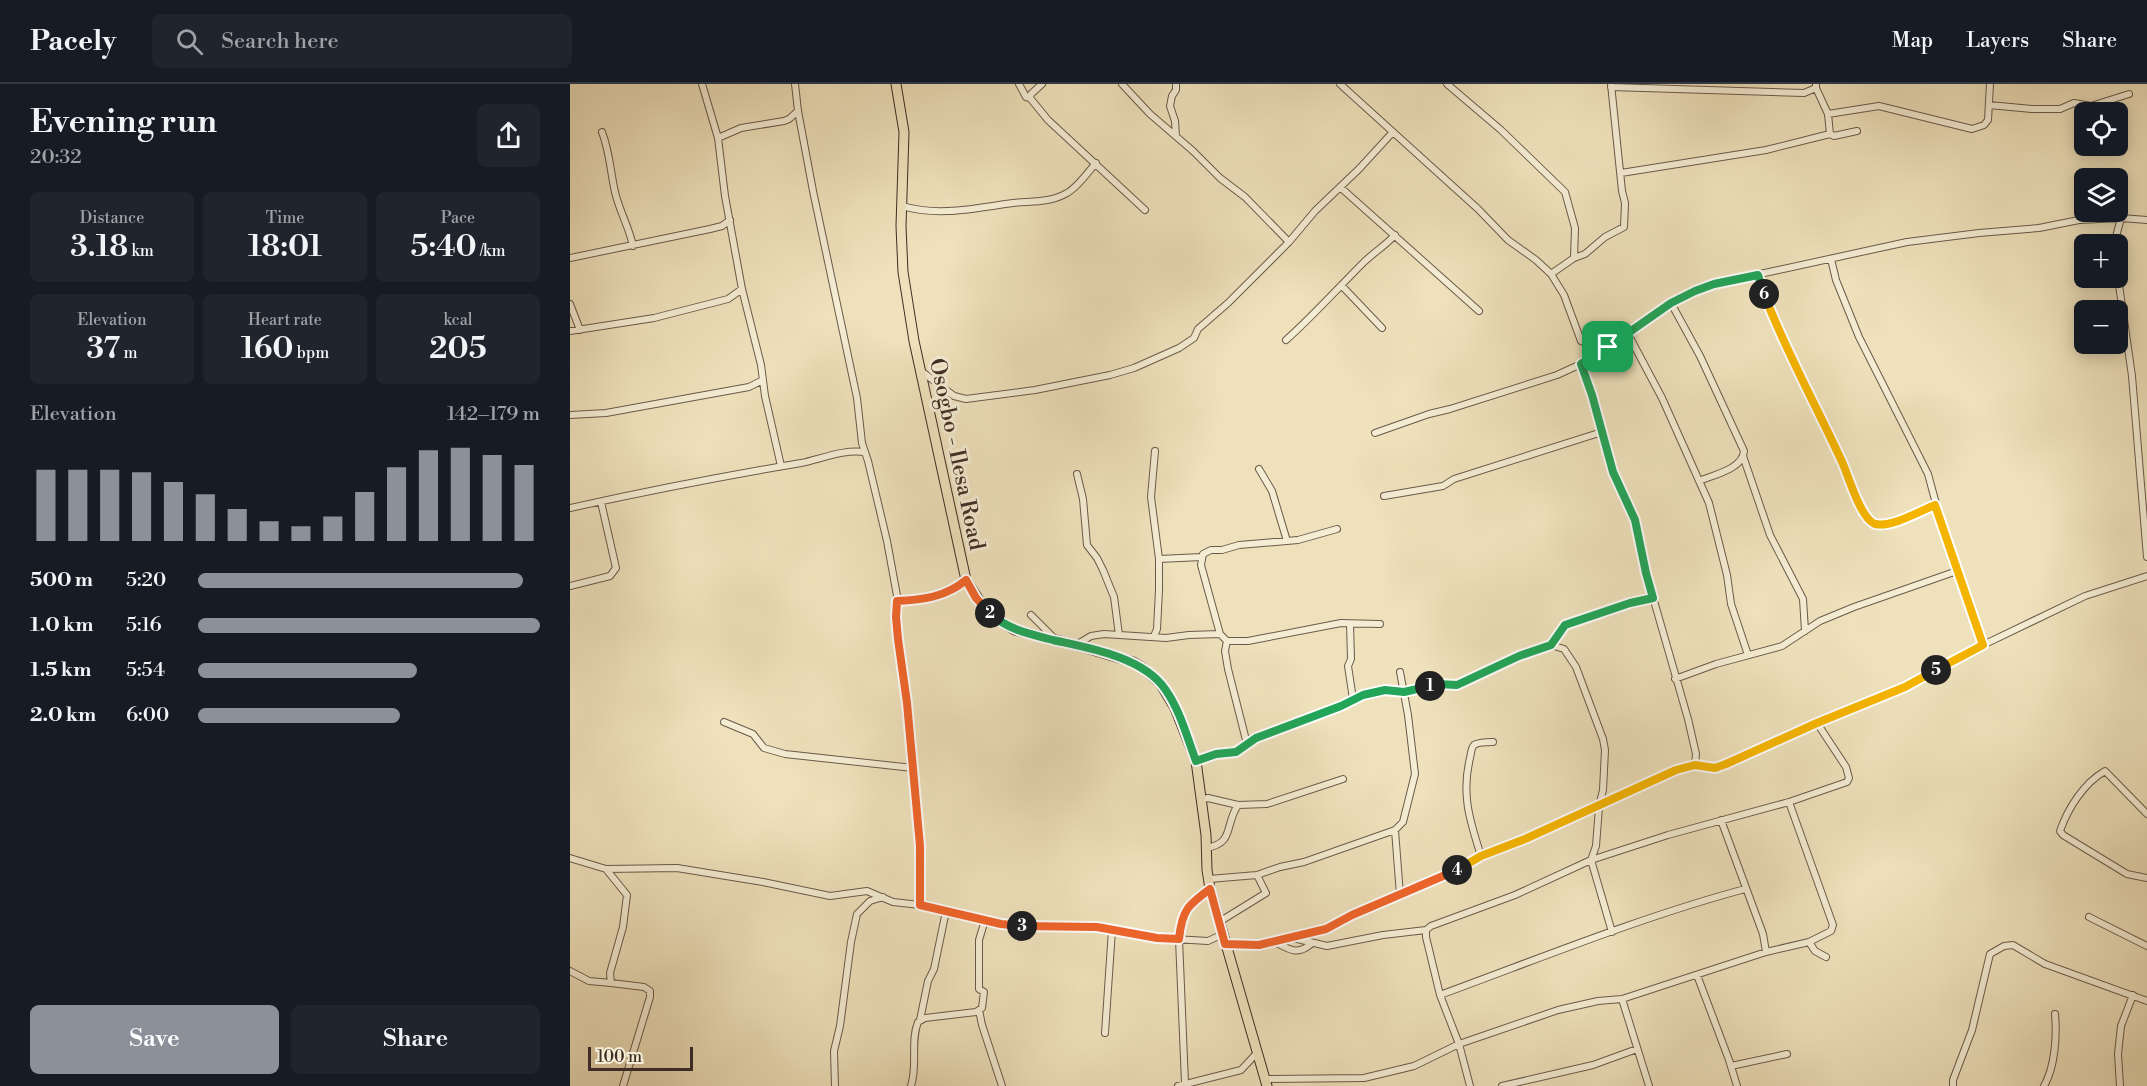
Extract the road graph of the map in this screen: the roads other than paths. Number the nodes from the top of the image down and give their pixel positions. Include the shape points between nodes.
1 (702, 84) edge
2 (795, 84) edge
3 (896, 84) edge
4 (1019, 84) edge
5 (1042, 84) edge
6 (1122, 84) edge
7 (1176, 84) edge
8 (1340, 84) edge
9 (1447, 84) edge
10 (1990, 84) edge
11 (1611, 85) edge
12 (1816, 86) edge
13 (2129, 94) dead end
14 (1030, 98) junction
15 (1989, 105) junction
16 (798, 111) junction
17 (1828, 114) junction
18 (602, 132) dead end
19 (1857, 132) dead end
20 (1392, 133) junction
21 (1830, 134) junction
22 (1176, 136) junction
23 (718, 138) junction
24 (1096, 163) junction
25 (1621, 173) junction
26 (1340, 188) junction
27 (902, 206) junction
28 (1145, 210) dead end
29 (2128, 219) edge
30 (730, 220) junction
31 (2147, 220) edge
32 (2074, 221) edge
33 (1395, 235) junction
34 (1289, 242) junction
35 (633, 246) junction
36 (570, 258) edge
37 (1574, 258) junction
38 (1831, 258) junction
39 (1551, 274) junction
40 (1758, 275) junction
41 (1342, 286) junction
42 (2119, 288) edge
43 (742, 289) junction
44 (1671, 303) junction
45 (570, 304) edge
46 (1479, 311) dead end
47 (1382, 328) dead end
48 (580, 330) junction
49 (570, 331) edge
50 (1628, 334) junction
51 (1286, 340) dead end
52 (1608, 347) junction
53 (1581, 364) junction
54 (921, 371) junction
55 (761, 381) junction
56 (936, 382) junction
57 (924, 386) junction
58 (570, 415) edge
59 (1602, 432) junction
60 (1375, 434) dead end
61 (861, 443) junction
62 (855, 451) junction
63 (864, 452) junction
64 (1155, 452) dead end
65 (1743, 456) junction
66 (781, 466) junction
67 (1259, 469) dead end
68 (1077, 474) dead end
69 (1699, 481) junction
70 (1384, 496) dead end
71 (601, 502) junction
72 (1935, 505) junction
73 (570, 508) edge
74 (1337, 529) dead end
75 (1287, 541) junction
76 (1202, 557) junction
77 (2147, 557) edge
78 (1159, 559) junction
79 (1957, 572) junction
80 (2147, 576) edge
81 (966, 580) junction
82 (570, 586) edge
83 (1653, 598) junction
84 (897, 601) junction
85 (1031, 615) dead end
86 (1350, 624) junction
87 (1380, 624) dead end
88 (1805, 631) junction
89 (1220, 634) junction
90 (1119, 635) junction
91 (1154, 636) junction
92 (1056, 640) junction
93 (1227, 641) junction
94 (1076, 645) junction
95 (1551, 645) junction
96 (1983, 645) junction
97 (1748, 655) junction
98 (1400, 672) dead end
99 (1676, 676) junction
100 (1404, 692) junction
101 (1353, 699) junction
102 (724, 722) dead end
103 (1817, 723) junction
104 (1493, 742) dead end
105 (1247, 744) junction
106 (1196, 761) junction
107 (1695, 765) junction
108 (913, 768) junction
109 (1343, 779) dead end
110 (1200, 800) junction
111 (1789, 802) junction
112 (1238, 805) junction
113 (1599, 807) junction
114 (2147, 814) edge
115 (1721, 820) junction
116 (1395, 830) junction
117 (1206, 848) junction
118 (1481, 856) junction
119 (570, 858) edge
120 (1591, 861) junction
121 (606, 869) junction
122 (1257, 875) junction
123 (2147, 878) edge
124 (1209, 879) junction
125 (1210, 889) junction
126 (1745, 889) junction
127 (1400, 895) junction
128 (884, 897) junction
129 (920, 905) junction
130 (946, 911) junction
131 (2089, 917) dead end
132 (985, 920) junction
133 (1219, 922) junction
134 (1112, 930) junction
135 (1426, 930) junction
136 (1612, 932) junction
137 (1292, 938) junction
138 (1179, 939) junction
139 (1224, 939) junction
140 (1275, 942) junction
141 (1809, 942) junction
142 (1312, 943) junction
143 (2147, 946) edge
144 (1766, 952) junction
145 (1826, 957) dead end
146 (570, 971) edge
147 (1697, 975) junction
148 (611, 983) junction
149 (1440, 995) junction
150 (2133, 995) junction
151 (1622, 999) junction
152 (2147, 1002) edge
153 (979, 1010) junction
154 (2055, 1014) dead end
155 (920, 1020) junction
156 (1105, 1033) dead end
157 (1459, 1044) junction
158 (1637, 1050) junction
159 (1257, 1053) junction
160 (1787, 1054) dead end
161 (1731, 1066) junction
162 (1266, 1082) edge
163 (1181, 1085) edge
164 (623, 1086) edge
165 (835, 1086) edge
166 (911, 1086) edge
167 (1002, 1086) edge
168 (1470, 1086) edge
169 (1502, 1086) edge
170 (1649, 1086) edge
171 (1737, 1086) edge
172 (1953, 1086) edge
173 (2044, 1086) edge
174 (2120, 1086) edge

1 - 23 street
2 - 16 street
3 - 27 main road, Osogbo - Ilesa Road via 904,132
4 - 14 street
5 - 14 street
6 - 22 street
7 - 22 street via 1170,106
8 - 20 street
9 - 37 street via 1564,192 1575,228
10 - 15 street
11 - 12 street via 1804,93
11 - 25 street
12 - 17 street
13 - 15 street via 2091,106 2074,103 2060,109
14 - 24 street via 1048,120
15 - 17 street via 1988,120 1972,129 1879,106
16 - 23 street via 784,121 741,128
16 - 61 street via 857,398
17 - 21 street
18 - 35 street
19 - 21 street
20 - 26 street
20 - 39 street via 1478,208 1508,240
21 - 25 street via 1766,150
22 - 34 street
23 - 30 street
24 - 27 street via 1070,192 1052,200 956,212
24 - 28 street
25 - 37 street via 1624,227
26 - 33 street
26 - 34 street
27 - 54 main road, Osogbo - Ilesa Road via 903,272
29 - 31 street
30 - 35 street via 716,228
30 - 43 street
32 - 38 street via 1907,242
33 - 41 street
33 - 46 street
34 - 56 street via 1198,329 1194,338 1134,368 1035,390 966,399 954,396
35 - 36 street
37 - 39 street
38 - 40 street
38 - 72 street via 1858,337 1928,474
39 - 52 street via 1564,295 1581,341
40 - 44 street via 1714,284
40 - 72 street via 1786,346 1869,520 1887,525
41 - 47 street
41 - 51 street
42 - 77 street via 2132,376
43 - 48 street via 720,302
43 - 55 street via 761,365
44 - 50 street
44 - 65 street via 1726,411
45 - 48 street
48 - 49 street
50 - 52 street
50 - 69 street
52 - 53 street
53 - 59 street
53 - 60 street
54 - 56 street
54 - 57 main road, Osogbo - Ilesa Road
55 - 58 street via 749,387 606,413
55 - 66 street
56 - 57 street
57 - 81 main road, Osogbo - Ilesa Road
59 - 70 street via 1454,479 1443,486
59 - 83 street via 1613,472 1635,520
61 - 62 street
61 - 63 street
62 - 63 street
62 - 66 street
63 - 84 street via 887,541
64 - 78 street via 1151,497
65 - 69 street via 1726,471
65 - 88 street via 1770,535 1803,600
66 - 71 street
67 - 75 street via 1272,491
68 - 90 street via 1087,546 1097,558 1110,588
69 - 97 street via 1709,503 1731,604
71 - 73 street
71 - 82 street via 616,568 610,576
72 - 79 street
74 - 75 street
75 - 76 street via 1211,550
76 - 78 street
76 - 89 street
78 - 91 street
79 - 88 street via 1854,607
79 - 96 street
80 - 96 street via 2085,596
81 - 84 street via 946,593
81 - 92 main road, Osogbo - Ilesa Road via 994,617 1015,630
83 - 95 street via 1565,625
83 - 99 street
84 - 108 street
85 - 92 street
86 - 87 street
86 - 93 street
86 - 101 street via 1348,666
88 - 97 street via 1792,641
89 - 91 street
89 - 93 street
90 - 91 street
90 - 94 street via 1091,636
92 - 94 main road, Osogbo - Ilesa Road
93 - 105 street via 1228,669
94 - 106 main road, Osogbo - Ilesa Road via 1133,662 1154,676 1175,708
95 - 100 street via 1457,685 1437,684
95 - 113 street via 1570,655 1603,739 1605,768
96 - 103 street via 1905,687
97 - 99 street
98 - 100 street
99 - 107 street via 1694,742
100 - 101 street via 1375,692
100 - 116 street via 1415,774 1403,822
101 - 105 street
102 - 108 street via 753,734 764,748 785,754
103 - 107 street via 1715,768
103 - 111 street via 1850,778
104 - 118 street via 1473,746 1466,774 1465,794
105 - 106 street via 1236,752
106 - 110 main road, Osogbo - Ilesa Road
107 - 113 street via 1666,774
108 - 129 street via 920,846
109 - 112 street via 1267,804
110 - 112 street
110 - 117 main road, Osogbo - Ilesa Road
111 - 115 street
111 - 141 street via 1833,925 1831,931
112 - 117 street via 1225,841
113 - 118 street
113 - 120 street
114 - 123 street via 2105,771 2081,792 2060,831 2127,874
115 - 120 street
115 - 126 street
116 - 122 street
116 - 127 street
117 - 124 main road, Osogbo - Ilesa Road
118 - 127 street
119 - 121 street
120 - 135 street
120 - 136 street
121 - 128 street via 677,868 830,896 862,890
121 - 148 street via 627,895
122 - 124 street
122 - 133 street via 1266,893
124 - 125 main road, Osogbo - Ilesa Road
125 - 133 main road, Osogbo - Ilesa Road
125 - 138 street via 1185,911
126 - 136 street
126 - 144 street
127 - 137 street via 1326,929
128 - 129 street
128 - 165 street via 870,901 857,914 834,1051
129 - 130 street
130 - 132 street
130 - 155 street
131 - 143 street
132 - 134 street via 1019,926
132 - 153 street via 979,940 980,989 984,998
133 - 139 main road, Osogbo - Ilesa Road
134 - 138 street
134 - 156 street
135 - 142 street via 1327,946
135 - 149 street
136 - 149 street
137 - 140 street
137 - 142 street
138 - 139 street
138 - 163 street
139 - 140 street via 1259,945
139 - 159 main road, Osogbo - Ilesa Road
140 - 142 street via 1296,951
141 - 144 street
141 - 145 street
144 - 147 street
146 - 148 street via 589,981
147 - 151 street
147 - 161 street
148 - 164 street via 650,991
149 - 157 street
150 - 152 street
150 - 172 street via 2045,964 2013,945 2004,946 1990,954 1972,1030
150 - 174 street via 2121,1026
151 - 157 street via 1558,1010
151 - 158 street
153 - 155 street
153 - 167 street
154 - 173 street via 2049,1076
155 - 166 street via 916,1026
157 - 162 street via 1414,1066 1364,1078
157 - 168 street
158 - 169 street via 1593,1065
158 - 170 street
159 - 162 main road, Osogbo - Ilesa Road
159 - 163 street via 1232,1074
160 - 161 street
161 - 171 street

